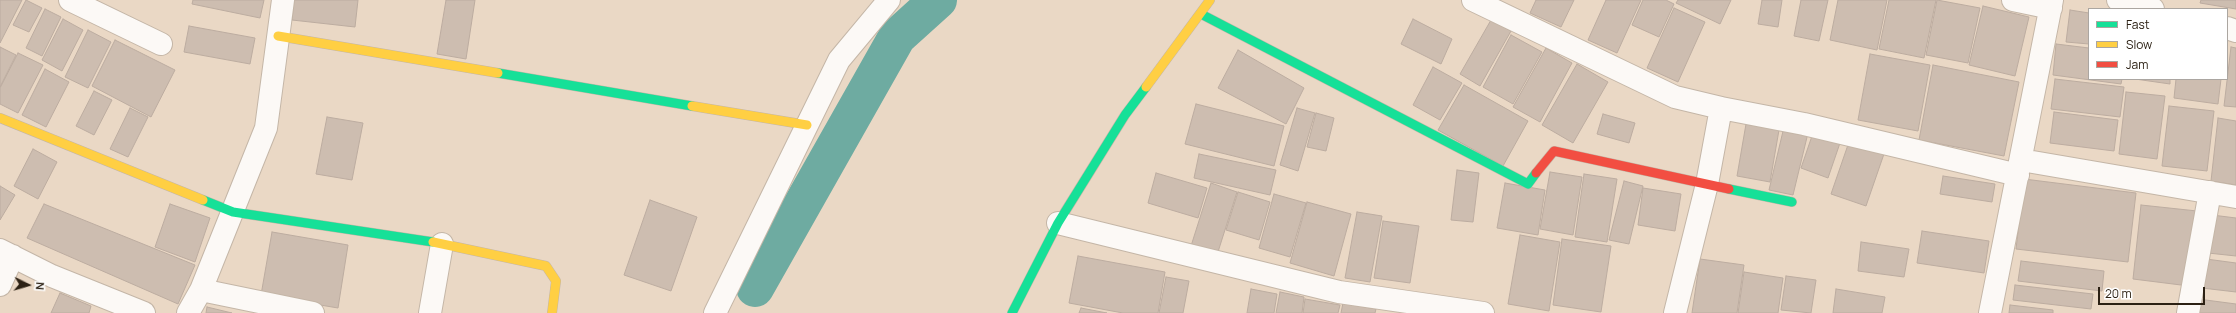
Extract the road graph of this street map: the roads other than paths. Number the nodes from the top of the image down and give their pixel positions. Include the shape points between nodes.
1 (70, 0) edge
2 (283, 0) edge
3 (889, 0) edge
4 (1210, 0) edge
5 (1473, 0) edge
6 (2013, 0) edge
7 (2118, 0) edge
8 (2051, 4) edge
9 (2149, 8) edge
10 (1201, 14) junction
11 (278, 36) junction
12 (161, 44) dead end
13 (1720, 108) junction
14 (0, 118) edge
15 (807, 125) junction
16 (2020, 168) junction
17 (1707, 184) junction
18 (2210, 192) junction
19 (2236, 197) edge
20 (1792, 202) dead end
21 (233, 212) junction
22 (1058, 222) junction
23 (442, 244) junction
24 (6, 253) edge
25 (0, 285) edge
26 (201, 290) junction
27 (144, 313) edge
28 (188, 313) edge
29 (313, 313) edge
30 (430, 313) edge
31 (552, 313) edge
32 (715, 313) edge
33 (1012, 313) edge
34 (1483, 313) edge
35 (1675, 313) edge
36 (1990, 313) edge
37 (2188, 313) edge

1 - 12 street
2 - 11 street
3 - 15 street via 839,60
4 - 10 street
5 - 13 street via 1675,97
6 - 8 street
7 - 9 street
8 - 16 street
10 - 17 street via 1528,184 1554,151
10 - 22 street via 1125,115
11 - 15 street
11 - 21 street via 266,128
13 - 16 street
13 - 17 street
14 - 21 street
15 - 32 street
16 - 18 street
16 - 36 street
17 - 20 street
17 - 35 street
18 - 19 street
18 - 37 street
21 - 23 street
21 - 26 street
22 - 33 street
22 - 34 street via 1339,292
23 - 30 street
23 - 31 street via 546,266 556,281
24 - 25 street
24 - 27 street via 52,276
26 - 28 street
26 - 29 street

